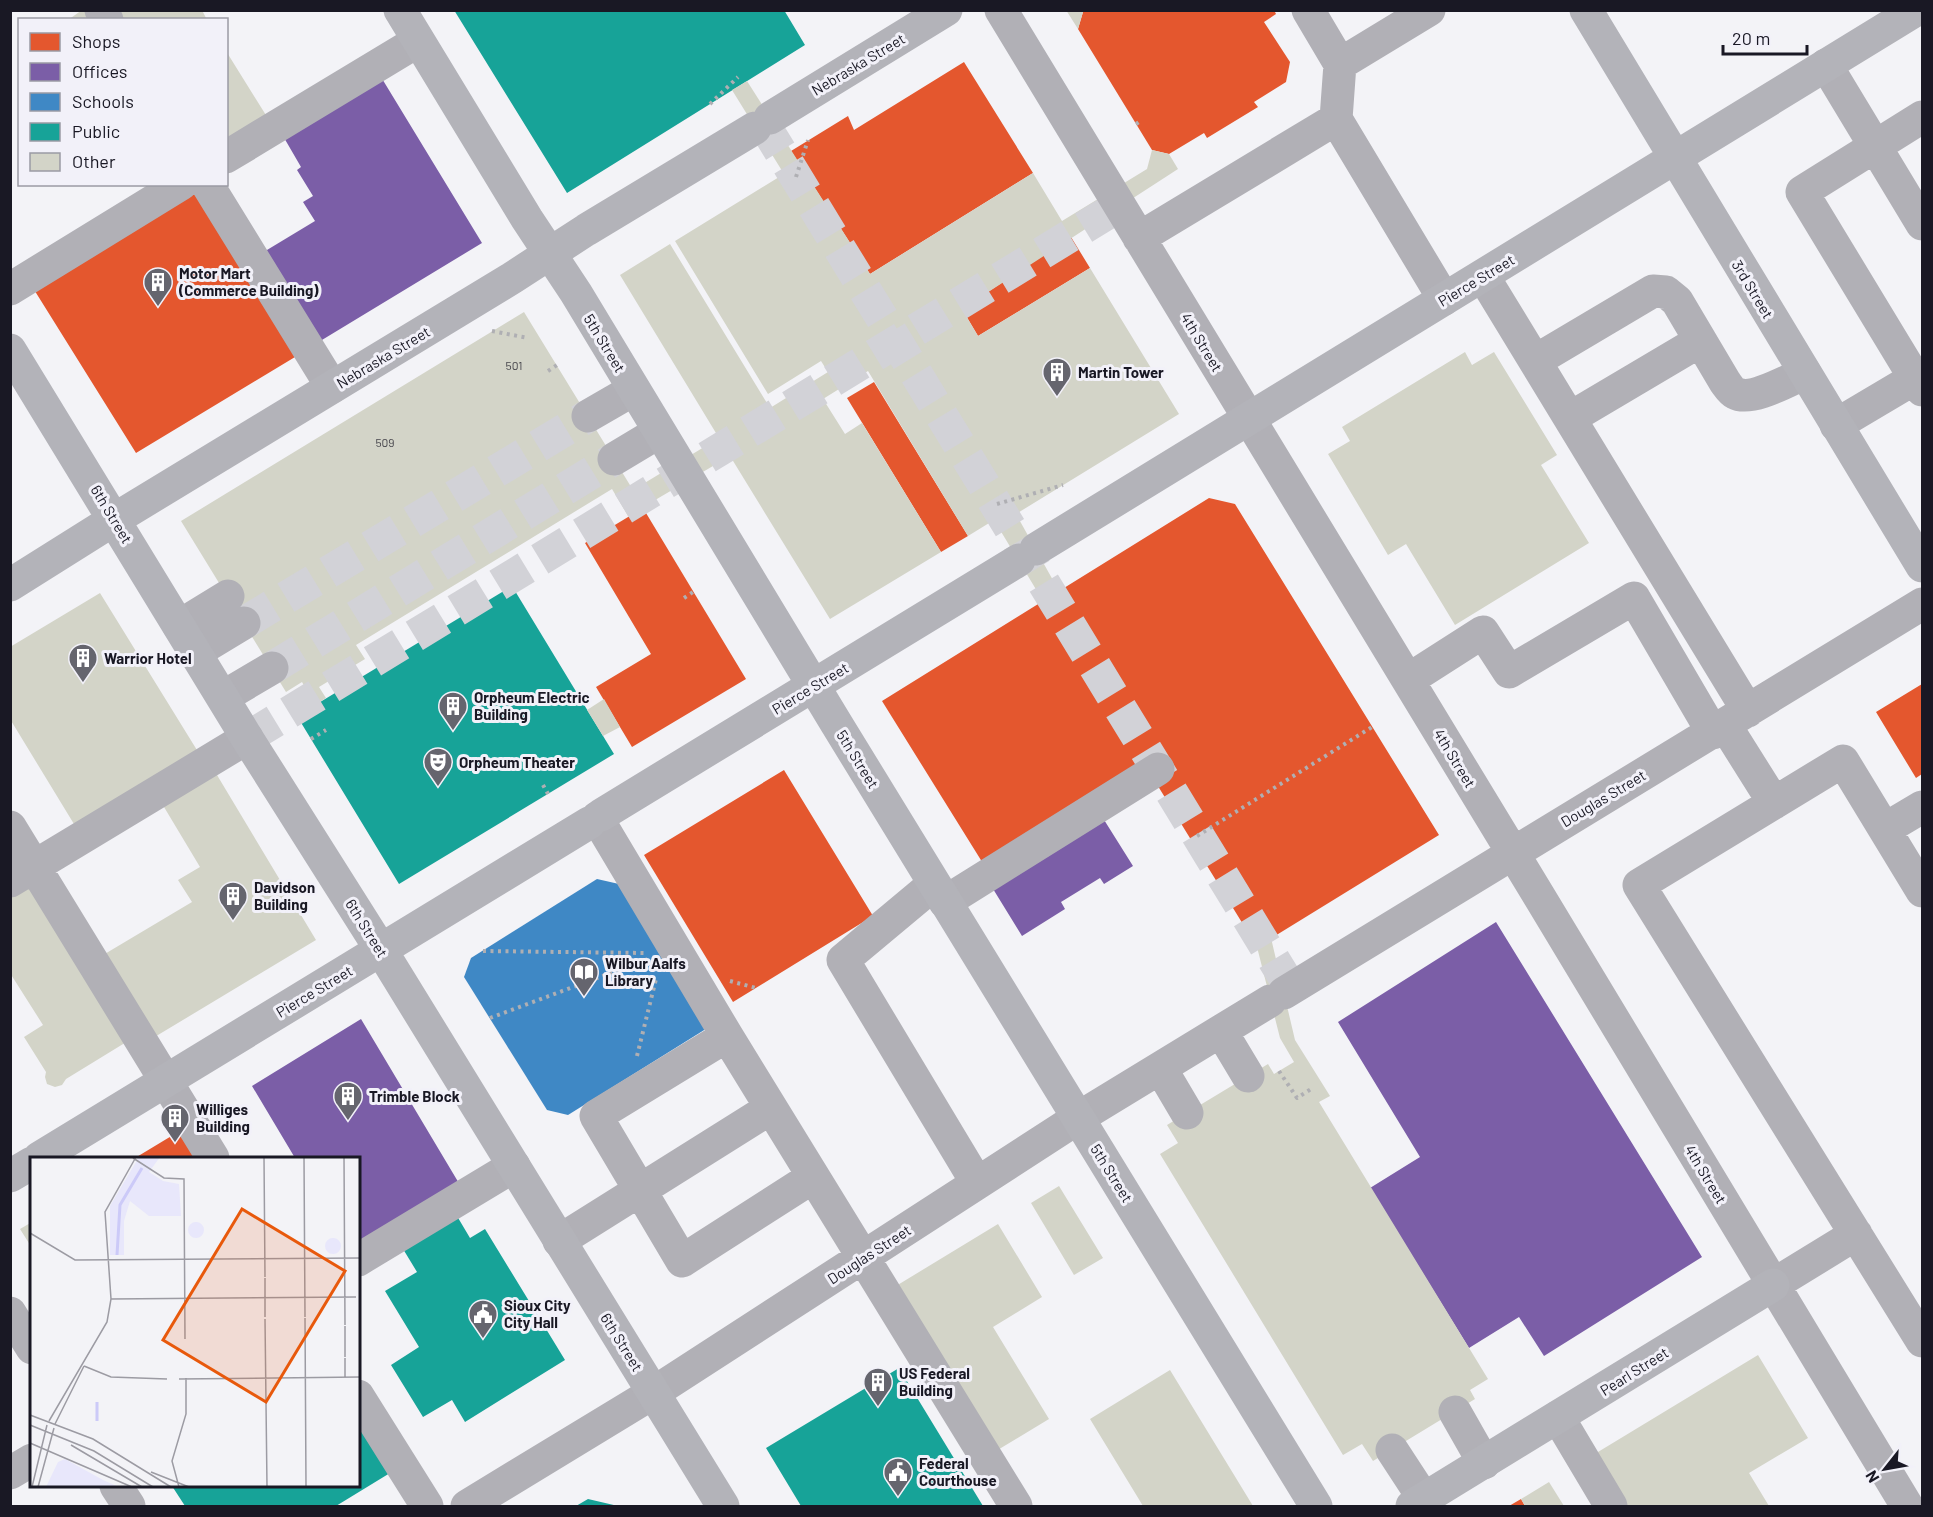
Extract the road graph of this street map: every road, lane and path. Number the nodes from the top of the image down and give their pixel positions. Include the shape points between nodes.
1 (400, 10) edge
2 (946, 10) edge
3 (1001, 10) edge
4 (1308, 10) edge
5 (1429, 10) edge
6 (1586, 10) edge
7 (1916, 10) edge
8 (418, 41) junction
9 (1340, 64) junction
10 (1826, 65) junction
11 (738, 77) dead end
12 (710, 104) dead end
13 (1923, 117) edge
14 (1336, 119) junction
15 (1142, 120) dead end
16 (1136, 124) dead end
17 (808, 140) dead end
18 (1875, 146) junction
19 (228, 156) edge
20 (1674, 158) junction
21 (796, 177) dead end
22 (178, 186) edge
23 (208, 186) edge
24 (1923, 224) edge
25 (1139, 238) junction
26 (550, 253) junction
27 (1483, 276) junction
28 (10, 289) edge
29 (1444, 299) junction
30 (492, 331) dead end
31 (528, 338) dead end
32 (1700, 341) junction
33 (10, 350) edge
34 (1535, 361) junction
35 (557, 365) dead end
36 (548, 371) dead end
37 (1805, 373) junction
38 (1920, 381) edge
39 (332, 387) junction
40 (633, 390) junction
41 (588, 416) tunnel mouth
42 (1570, 418) junction
43 (1249, 419) junction
44 (1836, 425) junction
45 (659, 432) junction
46 (614, 459) tunnel mouth
47 (1063, 485) dead end
48 (997, 504) dead end
49 (115, 519) junction
50 (1923, 566) edge
51 (10, 585) edge
52 (693, 592) dead end
53 (228, 596) tunnel mouth
54 (684, 598) dead end
55 (1923, 604) edge
56 (244, 623) tunnel mouth
57 (187, 639) junction
58 (272, 668) tunnel mouth
59 (1408, 680) junction
60 (813, 686) junction
61 (223, 697) junction
62 (1729, 723) junction
63 (1372, 727) dead end
64 (326, 730) dead end
65 (247, 738) junction
66 (311, 739) dead end
67 (1158, 769) dead end
68 (543, 785) dead end
69 (548, 794) dead end
70 (1774, 803) junction
71 (1923, 807) edge
72 (596, 819) junction
73 (10, 827) edge
74 (1885, 830) junction
75 (1197, 836) dead end
76 (1512, 852) junction
77 (23, 874) edge
78 (1923, 891) edge
79 (940, 893) junction
80 (381, 950) junction
81 (483, 951) dead end
82 (657, 976) dead end
83 (720, 979) dead end
84 (756, 988) dead end
85 (490, 1018) dead end
86 (1221, 1031) junction
87 (727, 1036) junction
88 (636, 1063) dead end
89 (1161, 1069) junction
90 (1264, 1073) joint
91 (166, 1082) junction
92 (1311, 1089) dead end
93 (771, 1108) junction
94 (1187, 1113) dead end
95 (1078, 1118) junction
96 (41, 1157) edge
97 (212, 1157) edge
98 (30, 1164) edge
99 (514, 1166) junction
100 (10, 1176) edge
101 (813, 1177) junction
102 (977, 1184) junction
103 (639, 1189) junction
104 (1856, 1234) junction
105 (559, 1241) junction
106 (862, 1258) junction
107 (360, 1259) edge
108 (1773, 1285) junction
109 (10, 1313) edge
110 (1923, 1341) edge
111 (30, 1345) edge
112 (653, 1393) junction
113 (360, 1399) edge
114 (1455, 1412) dead end
115 (1558, 1417) junction
116 (1392, 1450) dead end
117 (30, 1461) edge
118 (1484, 1463) junction
119 (10, 1473) edge
120 (117, 1487) edge
121 (1418, 1503) edge
122 (1899, 1504) edge
123 (129, 1506) edge
124 (427, 1506) edge
125 (467, 1506) edge
126 (723, 1506) edge
127 (1016, 1506) edge
128 (1316, 1506) edge
129 (1611, 1506) edge

1 - 8 main road, 5th Street
2 - 26 main road, Nebraska Street
3 - 25 street, 4th Street
4 - 9 street
5 - 9 street
6 - 20 main road, 3rd Street
7 - 10 main road, Pierce Street
8 - 19 street
8 - 26 main road, 5th Street
9 - 14 street
10 - 18 street
10 - 20 main road, Pierce Street
11 - 12 path
13 - 18 street
14 - 25 street
14 - 29 street
15 - 16 path
17 - 21 path
18 - 24 street
18 - 38 street via 1802,192
20 - 27 main road, Pierce Street
20 - 37 main road, 3rd Street
22 - 28 street
23 - 39 street
25 - 43 street, 4th Street
26 - 39 main road, Nebraska Street
26 - 40 main road, 5th Street
27 - 29 main road, Pierce Street
27 - 34 street
29 - 43 main road, Pierce Street
30 - 31 path
32 - 34 street via 1677,301 1666,292 1653,291
32 - 37 street via 1725,382 1743,396
32 - 42 street
33 - 49 main road, 6th Street
34 - 42 street
35 - 36 path
37 - 44 main road, 3rd Street
38 - 44 street
39 - 49 main road, Nebraska Street
40 - 41 street
40 - 45 main road, 5th Street
42 - 62 street
43 - 59 street, 4th Street
43 - 60 main road, Pierce Street
44 - 50 main road, 3rd Street
45 - 46 street
45 - 60 main road, 5th Street
47 - 48 path
49 - 51 main road, Nebraska Street
49 - 57 main road, 6th Street
52 - 54 path
53 - 57 street
55 - 62 street, Douglas Street
56 - 57 street
57 - 61 main road, 6th Street
58 - 61 street
59 - 62 street via 1483,632 1509,672 1634,598
59 - 76 street, 4th Street
60 - 72 main road, Pierce Street
60 - 79 main road, 5th Street
61 - 65 main road, 6th Street
62 - 70 street
62 - 76 street, Douglas Street
63 - 75 path
64 - 66 path
65 - 77 street
65 - 80 main road, 6th Street
67 - 79 street
68 - 69 path
70 - 74 street via 1843,761
70 - 104 street via 1640,885
71 - 74 street
72 - 80 main road, Pierce Street
72 - 87 street
73 - 77 street
74 - 78 street
76 - 86 street, Douglas Street
76 - 108 street, 4th Street
77 - 91 street
79 - 95 main road, 5th Street
79 - 102 street via 843,960
80 - 91 main road, Pierce Street
80 - 99 main road, 6th Street
81 - 85 path via 651,956
82 - 88 path
83 - 84 path
86 - 89 street, Douglas Street
86 - 90 street
87 - 93 street
87 - 103 street via 596,1116
89 - 94 street
89 - 95 street, Douglas Street
90 - 92 path via 1297,1098
91 - 96 main road, Pierce Street
91 - 97 street
93 - 101 street
93 - 103 street
95 - 102 street, Douglas Street
95 - 128 main road, 5th Street
98 - 100 main road
99 - 105 main road, 6th Street
99 - 107 street
101 - 103 street via 682,1261
101 - 106 street
102 - 106 street, Douglas Street
103 - 105 street
104 - 108 street, Pearl Street
104 - 110 street
105 - 112 main road, 6th Street
106 - 112 street, Douglas Street
106 - 127 street
108 - 115 main road, Pearl Street
108 - 122 street, 4th Street
109 - 111 street
112 - 125 street, Douglas Street
112 - 126 main road, 6th Street
113 - 124 street
114 - 118 street
115 - 118 main road, Pearl Street
115 - 129 street
116 - 121 street
117 - 119 street
118 - 121 main road, Pearl Street
120 - 123 street

